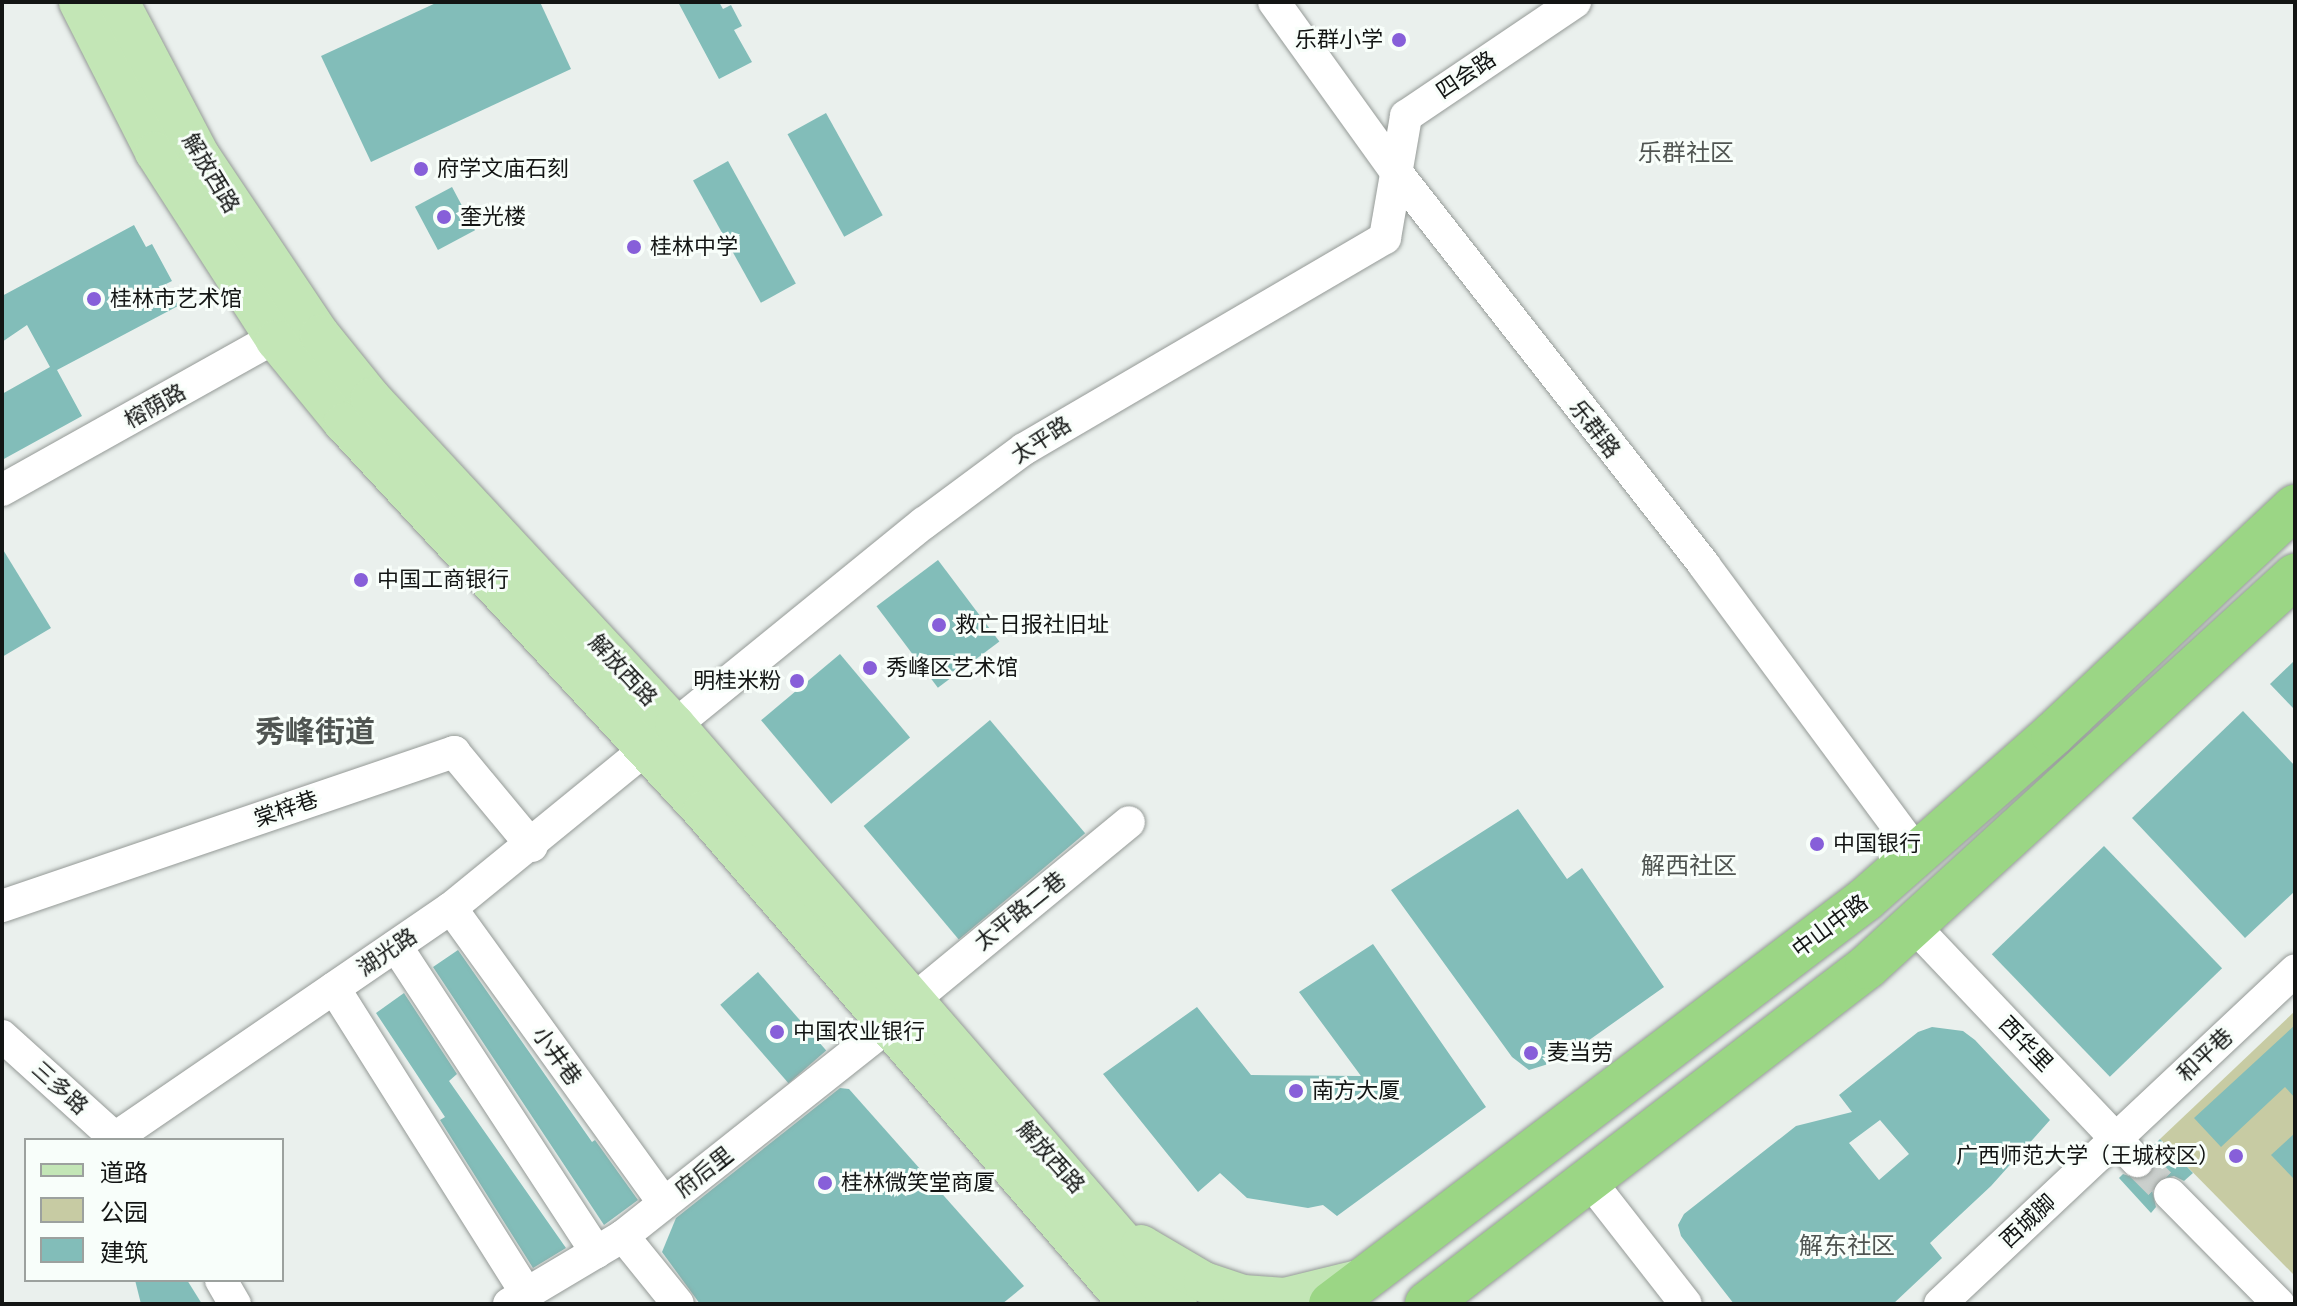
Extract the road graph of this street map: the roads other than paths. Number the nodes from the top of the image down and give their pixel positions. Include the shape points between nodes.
1 (79, 2) edge
2 (119, 2) edge
3 (1274, 2) edge
4 (1575, 2) edge
5 (1397, 173) junction
6 (291, 329) junction
7 (2, 490) edge
8 (2295, 507) edge
9 (2295, 576) edge
10 (661, 737) junction
11 (1129, 822) dead end
12 (532, 846) junction
13 (1918, 854) junction
14 (2, 906) edge
15 (451, 908) junction
16 (1915, 927) junction
17 (396, 946) junction
18 (2295, 971) edge
19 (334, 988) junction
20 (900, 1013) junction
21 (2, 1036) edge
22 (115, 1138) edge
23 (117, 1138) edge
24 (2126, 1150) junction
25 (1589, 1180) junction
26 (2170, 1194) tunnel mouth
27 (664, 1203) junction
28 (1094, 1233) junction
29 (610, 1244) junction
30 (1366, 1278) junction
31 (222, 1282) edge
32 (518, 1299) edge
33 (235, 1304) edge
34 (678, 1304) edge
35 (1092, 1304) edge
36 (1129, 1304) edge
37 (1177, 1304) edge
38 (1331, 1304) edge
39 (1427, 1304) edge
40 (1686, 1304) edge
41 (1940, 1304) edge
42 (2279, 1304) edge

1 - 6 main road, 解放西路 via 155,152
2 - 6 main road, 解放西路
3 - 5 street, 乐群路
4 - 5 street, 四会路 via 1406,116
5 - 10 street, 太平路 via 1385,238 1024,449 924,523
5 - 13 street, 乐群路 via 1704,565
6 - 7 street, 榕荫路
6 - 10 main road, 解放西路 via 344,423
8 - 13 highway, 中山中路
9 - 16 highway
10 - 12 street, 湖光路
10 - 20 main road, 解放西路
11 - 20 street, 太平路二巷
12 - 14 street, 棠梓巷 via 454,752
12 - 15 street, 湖光路
13 - 30 highway, 中山中路
15 - 17 street, 湖光路
15 - 27 street, 小井巷
16 - 24 street, 西华里
16 - 25 highway
17 - 19 street, 湖光路
17 - 29 street
18 - 24 street, 和平巷
19 - 23 street, 湖光路
19 - 32 street
20 - 27 street, 府后里
20 - 28 main road, 解放西路
21 - 22 street, 三多路
24 - 41 street, 西城脚
25 - 39 highway
25 - 40 street
26 - 42 street
27 - 29 street, 府后里
28 - 30 main road via 1243,1295 1285,1298
28 - 35 main road
28 - 36 main road
28 - 37 main road, 解放西路
29 - 32 street, 府后里
29 - 34 street
30 - 38 highway, 中山中路
31 - 33 street

